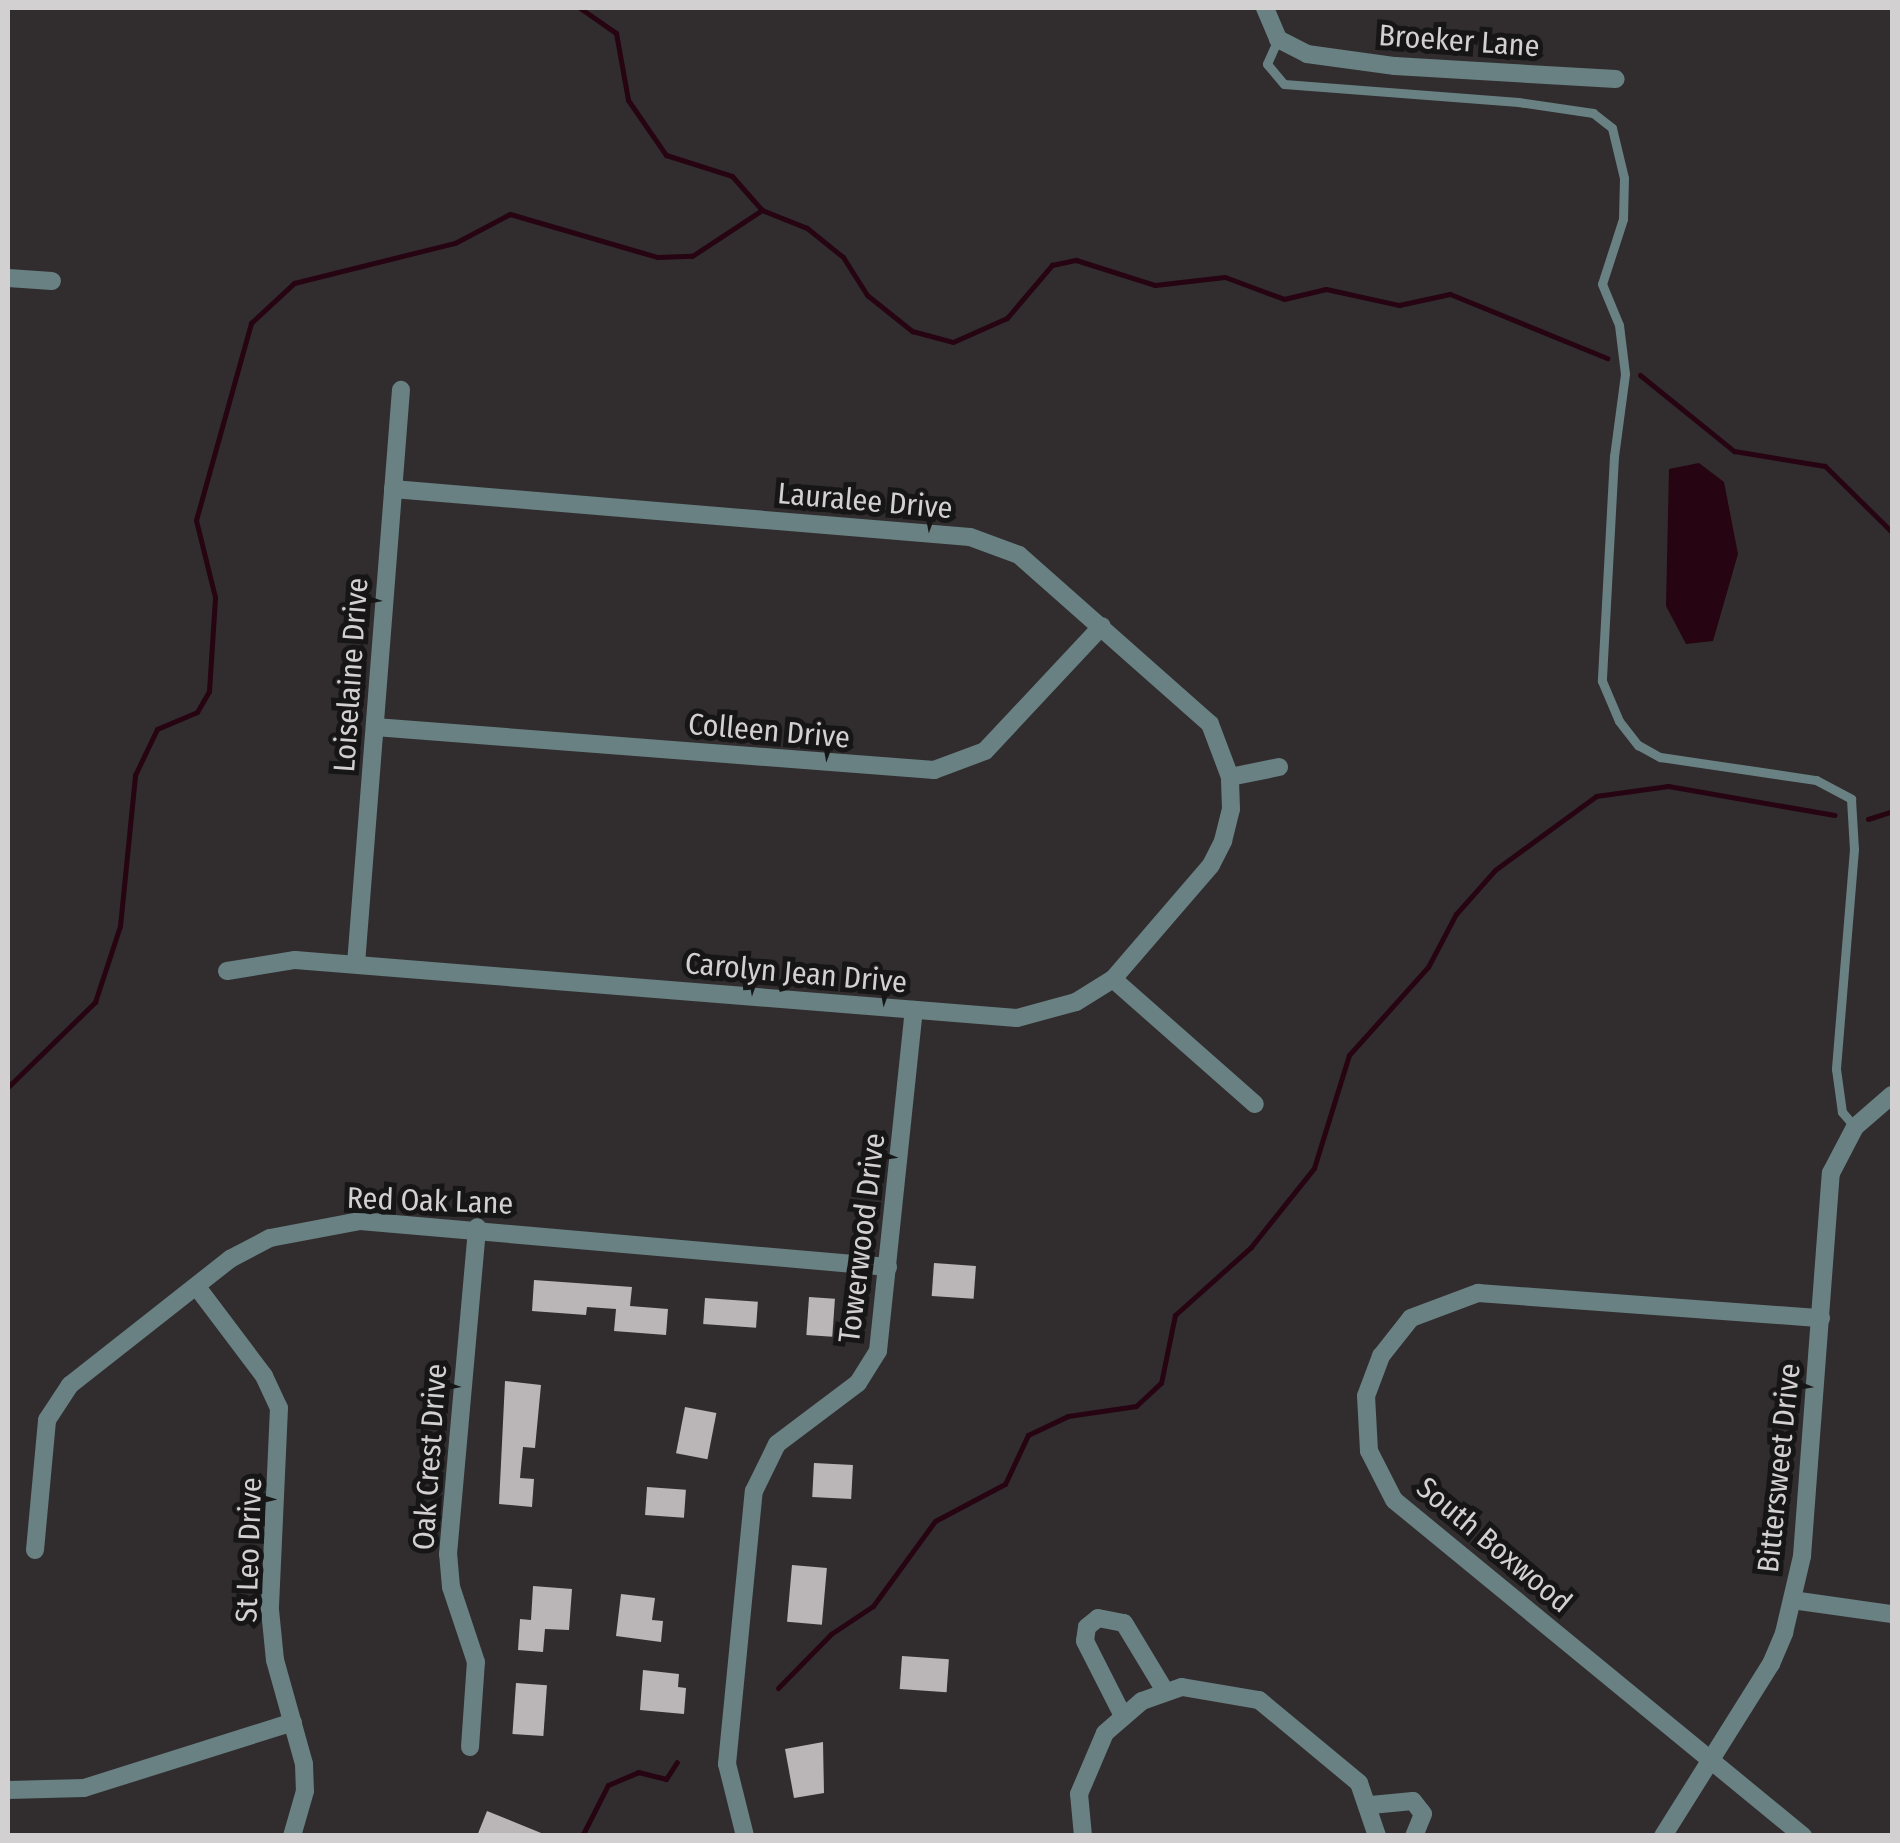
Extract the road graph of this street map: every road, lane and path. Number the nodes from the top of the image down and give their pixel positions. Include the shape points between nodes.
1 (1265, 8) edge
2 (1278, 39) junction
3 (1616, 79) dead end
4 (8, 278) edge
5 (52, 281) dead end
6 (402, 390) dead end
7 (393, 489) junction
8 (1102, 626) junction
9 (375, 727) junction
10 (1279, 767) dead end
11 (1230, 777) junction
12 (356, 964) junction
13 (226, 970) dead end
14 (1113, 979) junction
15 (914, 1010) junction
16 (1892, 1095) edge
17 (1254, 1104) dead end
18 (1855, 1127) junction
19 (477, 1228) junction
20 (888, 1268) junction
21 (197, 1287) junction
22 (1820, 1318) junction
23 (35, 1550) dead end
24 (1792, 1600) junction
25 (1892, 1614) edge
26 (1165, 1691) junction
27 (1122, 1714) junction
28 (293, 1722) junction
29 (470, 1746) dead end
30 (1711, 1758) junction
31 (8, 1790) edge
32 (1370, 1804) junction
33 (292, 1836) edge
34 (745, 1836) edge
35 (1083, 1836) edge
36 (1377, 1836) edge
37 (1414, 1836) edge
38 (1663, 1836) edge
39 (1803, 1836) edge

1 - 2 street
2 - 3 street, Broeker Lane via 1307,54 1395,66
2 - 18 lane via 1267,64 1284,84 1593,112 1612,128 1624,178 1623,219 1602,284 1618,325 1625,374 1602,680 1619,722 1638,746 1660,757 1816,780 1852,799 1854,850 1836,1069 1842,1112
4 - 5 street
6 - 7 street, Loiselaine Drive
7 - 8 street, Lauralee Drive via 970,538 1019,555
7 - 9 street, Loiselaine Drive
8 - 9 street, Colleen Drive via 985,751 934,770
8 - 11 street, Lauralee Drive via 1210,724
9 - 12 street, Loiselaine Drive
10 - 11 street
11 - 14 street, Carolyn Jean Drive via 1231,809 1211,865
12 - 13 street, Carolyn Jean Drive via 280,961
12 - 15 street, Carolyn Jean Drive
14 - 15 street, Carolyn Jean Drive via 1076,1002 1017,1018
14 - 17 street
15 - 20 street, Towerwood Drive
16 - 18 street, Bittersweet Drive
18 - 22 street, Bittersweet Drive via 1831,1173
19 - 20 street, Red Oak Lane
19 - 21 street, Red Oak Lane via 360,1221 310,1226 230,1259
19 - 29 street, Oak Crest Drive via 448,1554 451,1587 476,1662
20 - 34 street, Towerwood Drive via 872,1369 777,1444 754,1491 727,1764
21 - 23 street, Red Oak Lane via 70,1385 47,1420
21 - 28 street, St Leo Drive via 256,1364 279,1408 270,1610
22 - 24 street, Bittersweet Drive
22 - 30 street, South Boxwood via 1478,1294 1411,1318 1381,1356 1366,1396 1368,1451 1394,1500
24 - 25 street
24 - 30 street, Bittersweet Drive via 1771,1664
26 - 27 street
26 - 27 street via 1124,1623 1098,1618 1085,1641
26 - 32 street via 1210,1688 1258,1700 1338,1762
27 - 35 street via 1087,1762 1078,1794
28 - 31 street via 84,1788
28 - 33 street, St Leo Drive via 305,1790
30 - 38 street, Bittersweet Drive
30 - 39 street, South Boxwood
32 - 36 street
32 - 37 street via 1413,1802 1423,1814

